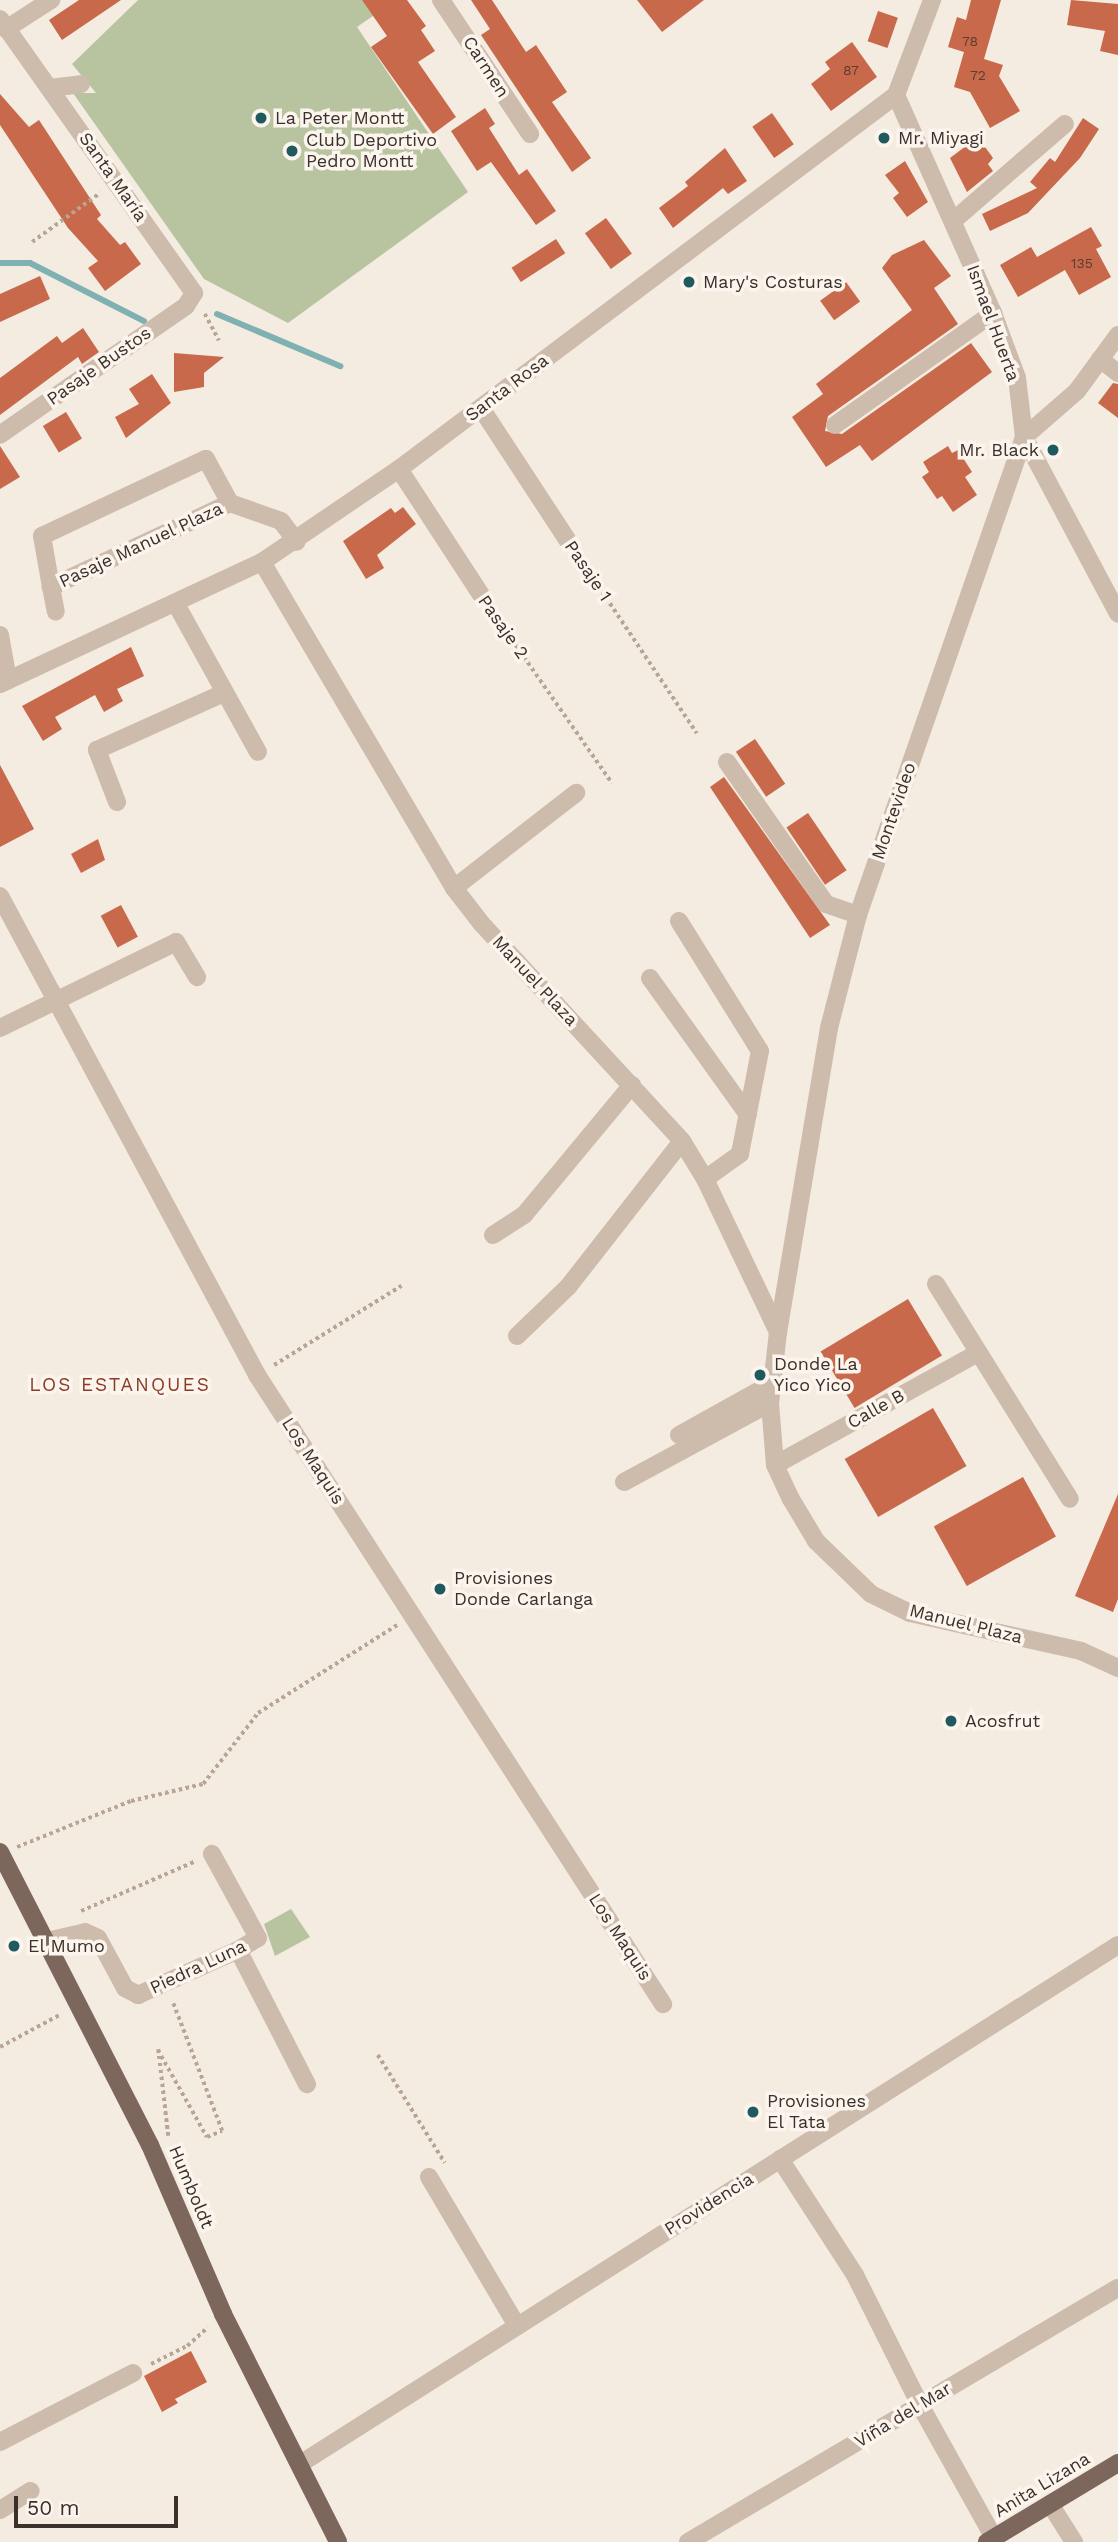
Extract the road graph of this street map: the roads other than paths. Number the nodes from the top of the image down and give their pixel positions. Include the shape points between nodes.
1 (51, 0) edge
2 (441, 0) edge
3 (932, 0) edge
4 (3, 24) edge
5 (81, 84) dead end
6 (50, 88) junction
7 (896, 95) junction
8 (1065, 124) dead end
9 (530, 134) dead end
10 (953, 221) junction
11 (194, 293) joint
12 (993, 313) junction
13 (1118, 335) edge
14 (1100, 359) junction
15 (1118, 373) edge
16 (481, 408) junction
17 (835, 425) dead end
18 (0, 435) edge
19 (1024, 437) junction
20 (399, 469) junction
21 (230, 503) junction
22 (568, 541) road end
23 (297, 542) junction
24 (262, 562) junction
25 (51, 586) junction
26 (481, 595) road end
27 (176, 604) junction
28 (55, 612) dead end
29 (1118, 614) edge
30 (0, 635) edge
31 (4, 682) edge
32 (224, 693) junction
33 (258, 752) dead end
34 (727, 762) dead end
35 (576, 793) dead end
36 (117, 802) dead end
37 (454, 888) junction
38 (0, 896) edge
39 (858, 915) junction
40 (678, 921) dead end
41 (197, 977) dead end
42 (650, 978) dead end
43 (56, 999) junction
44 (0, 1028) edge
45 (632, 1085) junction
46 (748, 1115) junction
47 (682, 1141) junction
48 (705, 1178) junction
49 (493, 1234) dead end
50 (936, 1284) dead end
51 (778, 1332) junction
52 (517, 1336) dead end
53 (978, 1353) junction
54 (772, 1383) junction
55 (771, 1403) junction
56 (679, 1434) dead end
57 (775, 1465) junction
58 (624, 1482) dead end
59 (1070, 1499) dead end
60 (1118, 1668) edge
61 (0, 1853) edge
62 (212, 1854) road end
63 (47, 1941) junction
64 (1118, 1945) edge
65 (238, 1950) junction
66 (663, 2004) dead end
67 (307, 2084) dead end
68 (780, 2159) junction
69 (429, 2177) road end
70 (1118, 2288) edge
71 (517, 2326) junction
72 (133, 2373) road end
73 (920, 2405) junction
74 (0, 2442) edge
75 (1118, 2463) edge
76 (300, 2464) junction
77 (30, 2491) dead end
78 (1049, 2504) junction
79 (0, 2510) edge
80 (991, 2540) edge
81 (338, 2542) edge
82 (688, 2542) edge
83 (1074, 2542) edge

1 - 4 street
2 - 9 street, Carmen
3 - 7 street
4 - 6 street, Santa María
5 - 6 street
6 - 11 street, Santa María
7 - 10 street, Ismael Huerta
7 - 16 street, Santa Rosa
8 - 10 street
10 - 12 street, Ismael Huerta
11 - 18 street, Pasaje Bustos via 186,306
12 - 17 street
12 - 19 street, Ismael Huerta via 1017,378
13 - 14 street, Montevideo
14 - 15 street
14 - 19 street, Montevideo via 1077,391
16 - 20 street, Santa Rosa
16 - 22 street, Pasaje 1
19 - 29 street, Ismael Huerta
19 - 39 street, Montevideo
20 - 23 street, Santa Rosa
20 - 26 street, Pasaje 2
21 - 23 street, Pasaje Manuel Plaza via 281,522
21 - 25 street, Pasaje Manuel Plaza
21 - 25 street, Pasaje Manuel Plaza via 206,458 42,536
23 - 24 street, Santa Rosa
24 - 27 street, Santa Rosa
24 - 37 street, Manuel Plaza
25 - 28 street, Pasaje Manuel Plaza
27 - 31 street, Santa Rosa
27 - 32 street
30 - 31 street
32 - 33 street
32 - 36 street via 97,750
34 - 39 street via 826,904
35 - 37 street
37 - 45 street, Manuel Plaza
38 - 43 street, Los Maquis
39 - 51 street, Montevideo via 829,1028
40 - 46 street via 759,1043
41 - 43 street via 176,942
42 - 46 street
43 - 44 street
43 - 66 street, Los Maquis via 257,1375
45 - 47 street, Manuel Plaza
45 - 49 street via 524,1215
46 - 48 street via 737,1158
47 - 48 street, Manuel Plaza
47 - 52 street via 568,1287
48 - 51 street, Manuel Plaza
50 - 53 street
51 - 54 street, Manuel Plaza
53 - 57 street, Calle B
53 - 59 street
54 - 55 street, Manuel Plaza
54 - 56 street
55 - 57 street, Manuel Plaza
55 - 58 street
57 - 60 street, Manuel Plaza via 816,1541 871,1594 910,1613 1081,1651
61 - 63 main road, Humboldt
62 - 65 street, Piedra Luna via 258,1938
63 - 65 street, Piedra Luna via 85,1932 97,1938 125,1989 138,1995
63 - 76 main road, Humboldt via 150,2145 223,2314
64 - 68 street, Providencia
65 - 67 street
68 - 71 street, Providencia
68 - 73 street via 855,2275
69 - 71 street
70 - 73 street, Viña del Mar
71 - 76 street, Providencia
72 - 74 street
73 - 80 street
73 - 82 street, Viña del Mar
75 - 78 main road, Anita Lizana
76 - 81 main road, Humboldt
77 - 79 street
78 - 80 main road, Anita Lizana
78 - 83 street

